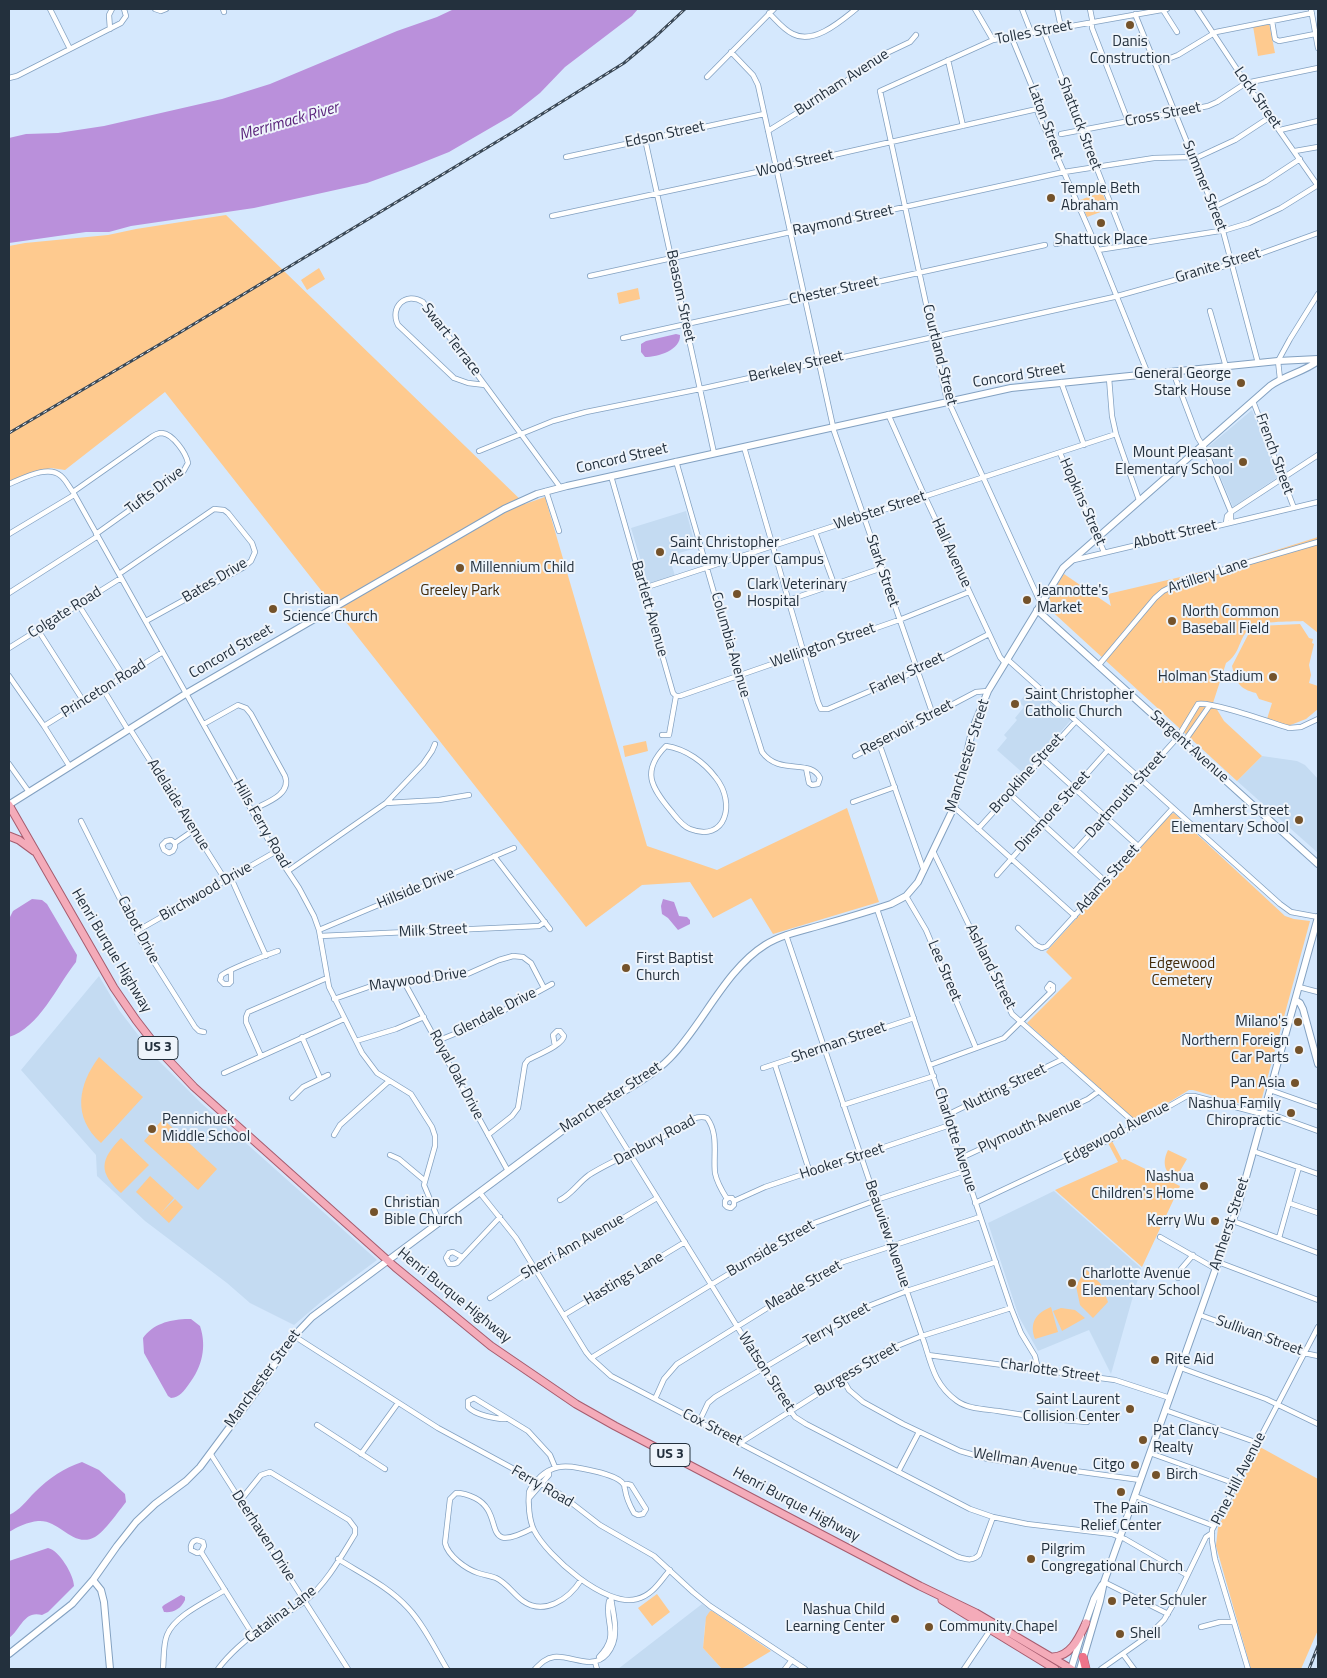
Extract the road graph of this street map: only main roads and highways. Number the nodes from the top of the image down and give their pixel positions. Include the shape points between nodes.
1 (9, 804) edge
2 (9, 836) edge
3 (38, 856) junction
4 (1086, 1623) road end
5 (993, 1627) junction
6 (1051, 1657) junction
7 (1083, 1657) road end
8 (1055, 1669) edge
9 (1071, 1669) edge
10 (1086, 1669) edge

1 - 3 main road, Henri Burque Highway / US 3
2 - 3 main road
3 - 5 main road, Henri Burque Highway / US 3 via 114,988 160,1051 194,1087 388,1260 491,1346 526,1372 615,1426
4 - 6 main road via 1069,1651
5 - 6 main road, Henri Burque Highway / US 3
5 - 8 main road, Henri Burque Highway / US 3
6 - 9 main road, Henri Burque Highway / US 3
7 - 10 highway

